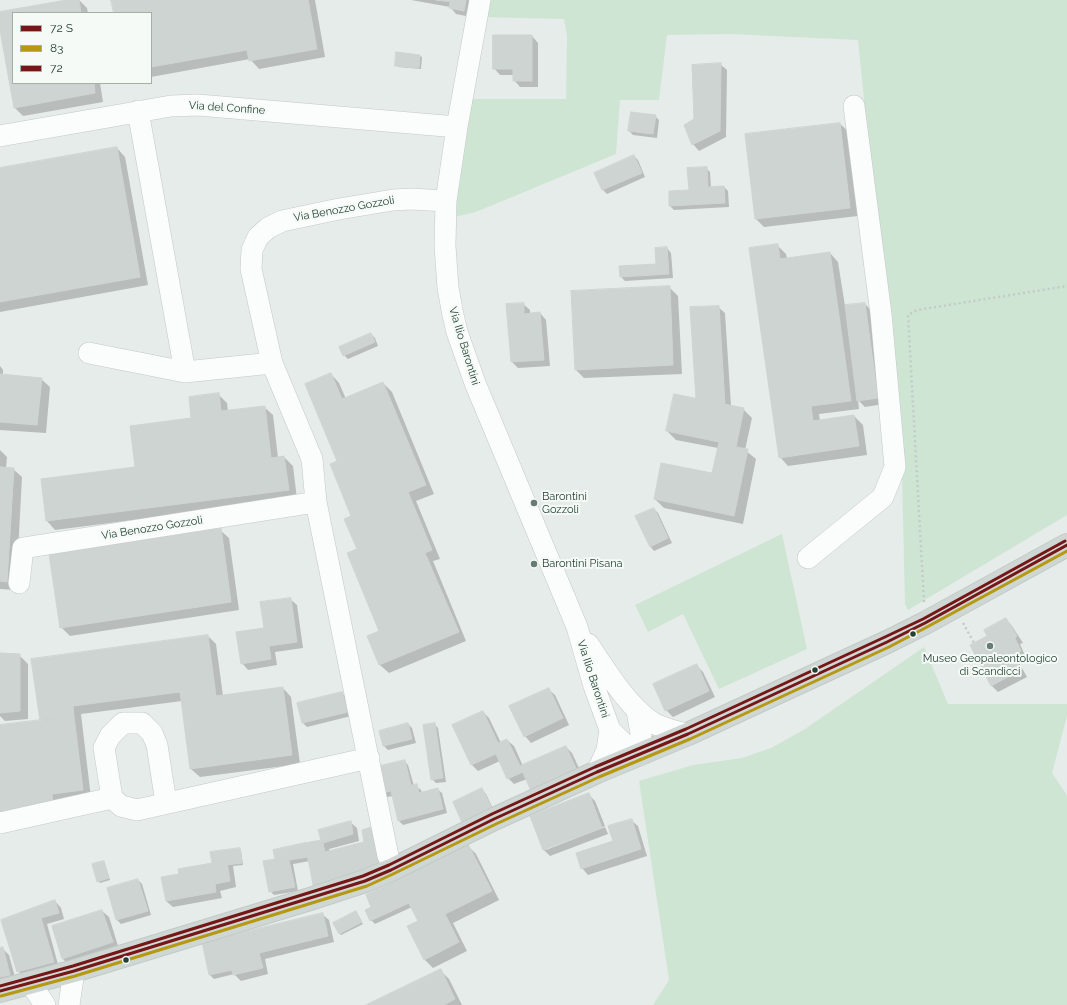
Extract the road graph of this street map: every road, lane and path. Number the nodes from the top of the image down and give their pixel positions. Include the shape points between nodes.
1 (480, 0) edge
2 (854, 106) dead end
3 (138, 111) junction
4 (457, 127) junction
5 (0, 136) edge
6 (446, 202) junction
7 (1067, 286) edge
8 (89, 353) dead end
9 (272, 363) junction
10 (185, 372) junction
11 (316, 502) junction
12 (1067, 545) edge
13 (808, 558) dead end
14 (19, 583) dead end
15 (925, 623) junction
16 (577, 627) junction
17 (637, 711) junction
18 (610, 730) junction
19 (688, 734) junction
20 (639, 755) junction
21 (369, 758) junction
22 (597, 772) junction
23 (112, 798) junction
24 (166, 803) junction
25 (0, 823) edge
26 (388, 856) dead end
27 (74, 971) junction
28 (31, 984) junction
29 (0, 991) edge
30 (45, 1005) edge
31 (69, 1005) edge

1 - 4 street, Via Ilio Barontini
2 - 13 street via 881,314 895,467 883,497
3 - 4 street, Via del Confine via 198,105
3 - 5 street, Via del Confine
3 - 10 street
4 - 6 street, Via Ilio Barontini
6 - 9 street, Via Benozzo Gozzoli via 404,199 338,209 282,221 263,232 253,247 250,262
6 - 16 street, Via Ilio Barontini via 445,246 448,288 459,338 484,406
7 - 15 path via 917,310 908,315
8 - 10 street
9 - 10 street
9 - 11 street, Via Benozzo Gozzoli via 312,458
11 - 14 street, Via Benozzo Gozzoli via 23,548
11 - 21 street, Via Benozzo Gozzoli
12 - 15 main road
15 - 19 main road
16 - 17 street, Via Ilio Barontini
16 - 18 street, Via Ilio Barontini
17 - 19 street, Via Ilio Barontini via 664,728
17 - 20 street, Via Ilio Barontini via 641,733
18 - 20 street, Via Ilio Barontini
18 - 22 street, Via Ilio Barontini via 607,750
19 - 20 main road
20 - 22 main road
21 - 24 street
21 - 26 street, Via Benozzo Gozzoli
22 - 27 main road via 365,881
23 - 24 street via 121,806 137,810
23 - 24 street via 104,748 110,736 123,723 142,723 152,732 157,745
23 - 25 street
27 - 28 main road
27 - 31 street
28 - 29 main road
28 - 30 street

